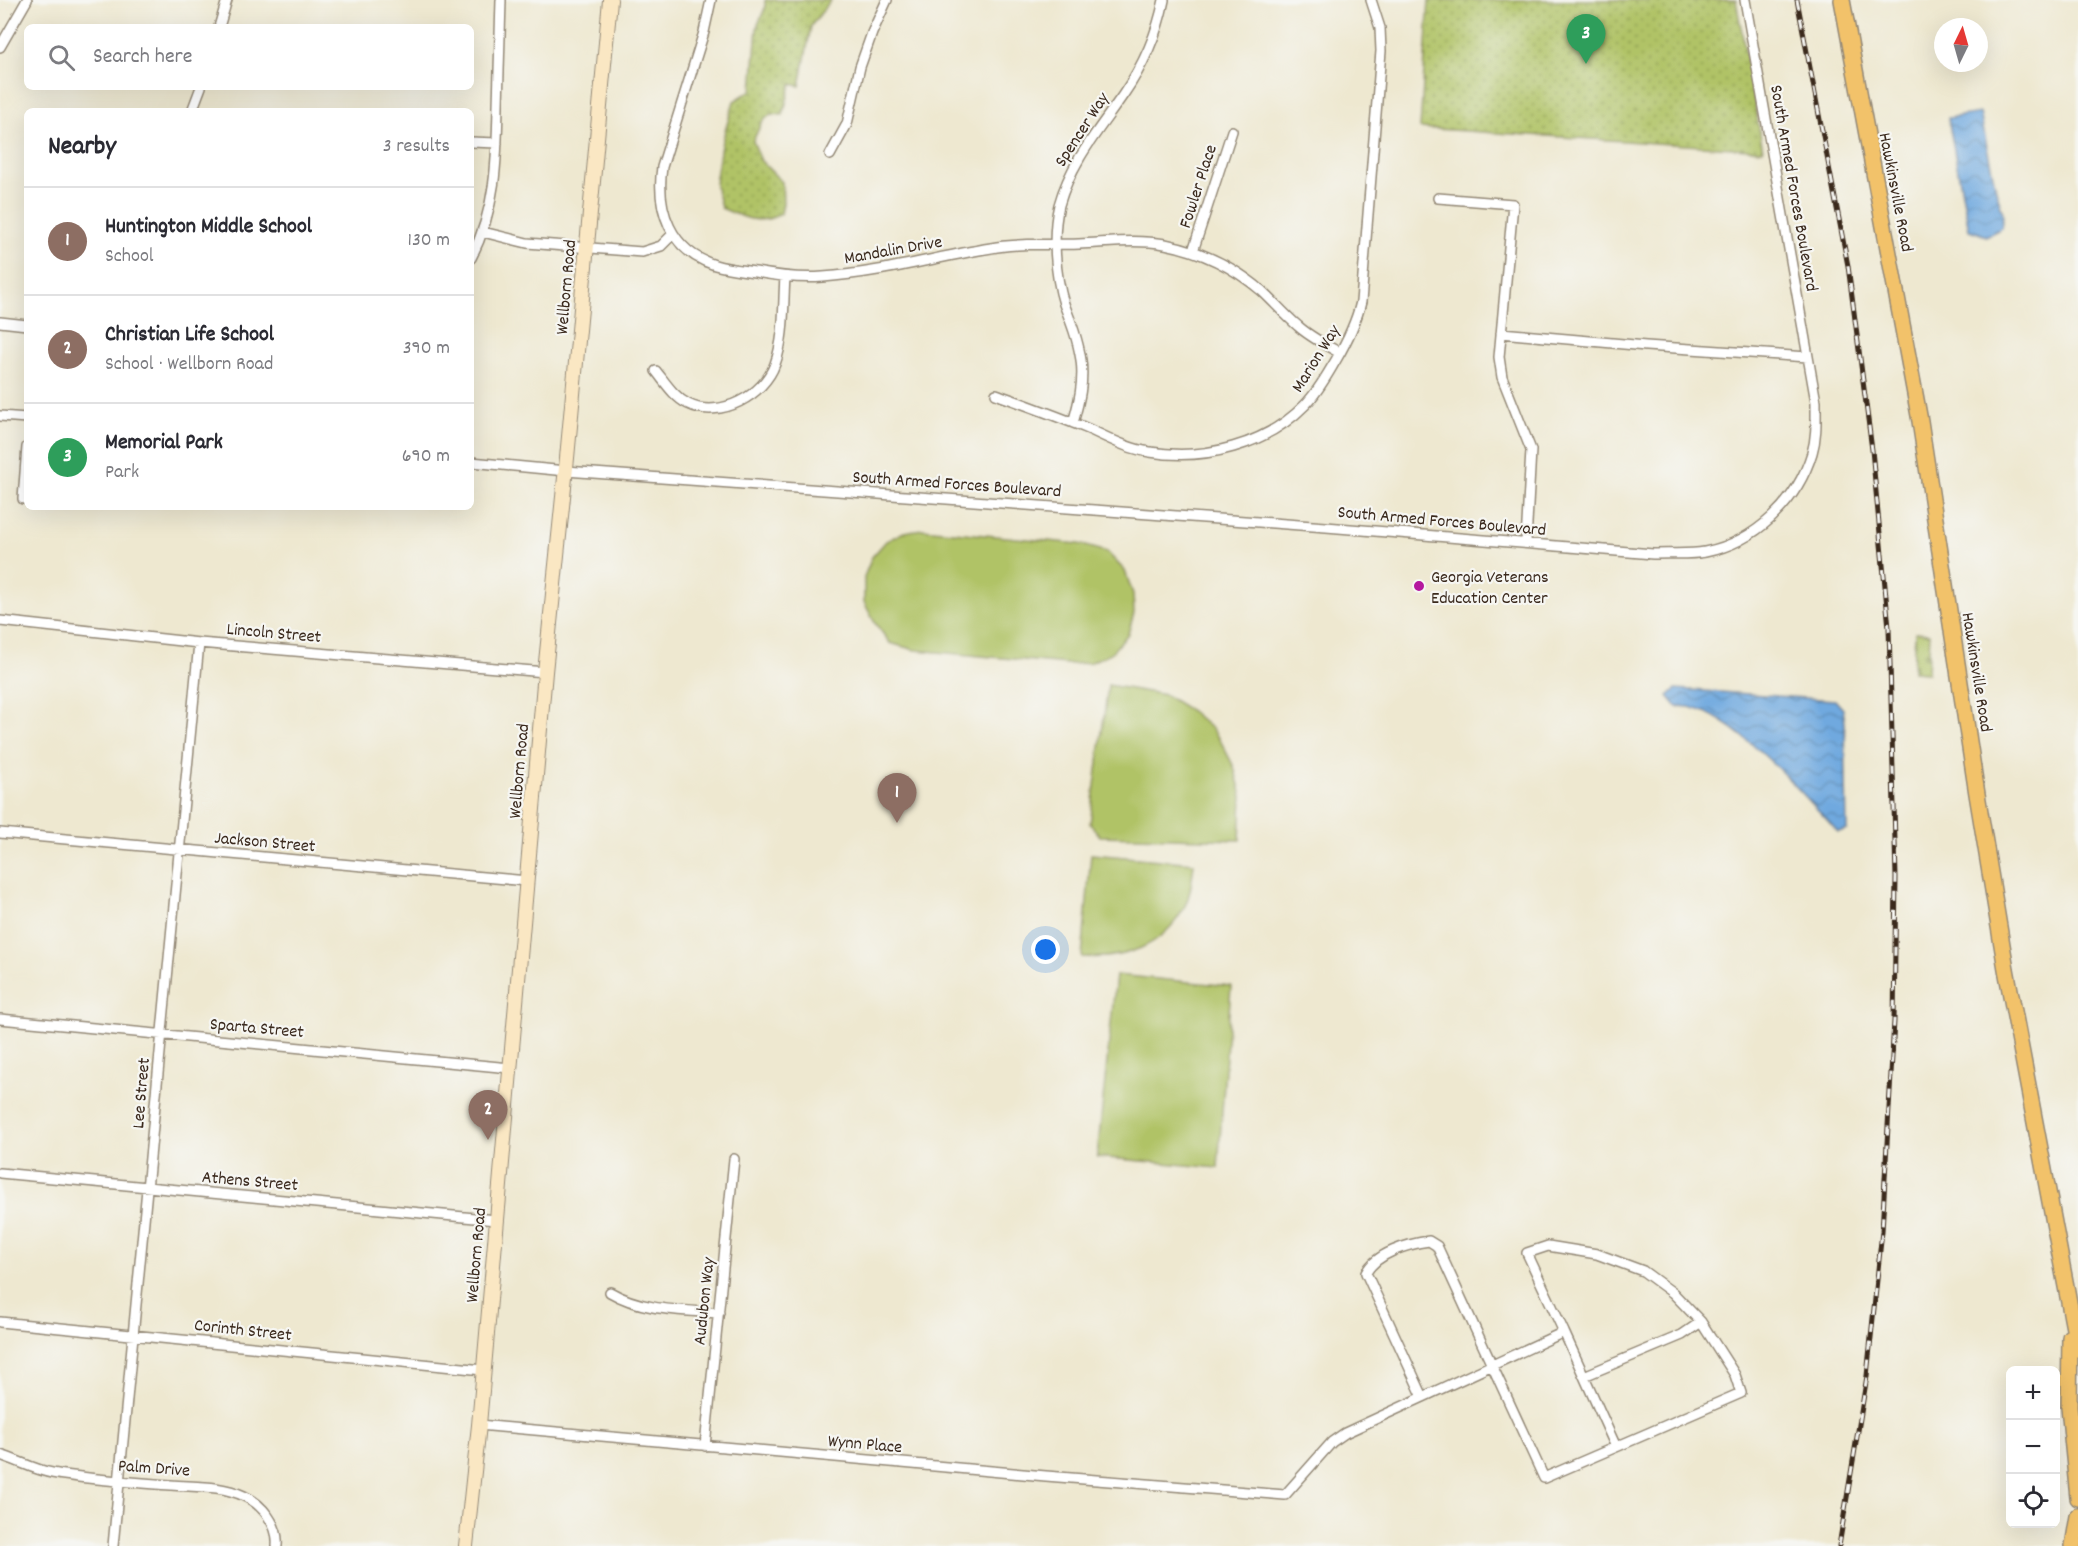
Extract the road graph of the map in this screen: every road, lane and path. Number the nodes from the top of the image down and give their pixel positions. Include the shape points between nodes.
1 (27, 0) edge
2 (227, 0) edge
3 (501, 0) edge
4 (610, 0) edge
5 (711, 0) edge
6 (887, 0) edge
7 (1164, 0) edge
8 (1371, 0) edge
9 (1746, 0) edge
10 (1842, 0) edge
11 (220, 24) edge
12 (0, 47) edge
13 (200, 90) edge
14 (193, 108) edge
15 (1232, 131) dead end
16 (474, 142) edge
17 (497, 143) junction
18 (830, 155) dead end
19 (1438, 198) dead end
20 (483, 232) junction
21 (673, 234) junction
22 (1056, 244) junction
23 (586, 249) junction
24 (1193, 251) junction
25 (474, 252) edge
26 (785, 277) junction
27 (0, 322) edge
28 (24, 325) edge
29 (1501, 333) junction
30 (1340, 353) junction
31 (1808, 357) junction
32 (656, 371) dead end
33 (996, 394) dead end
34 (0, 416) edge
35 (24, 418) edge
36 (1073, 423) junction
37 (474, 462) edge
38 (566, 471) junction
39 (24, 486) edge
40 (23, 499) dead end
41 (1526, 542) junction
42 (0, 621) edge
43 (199, 643) junction
44 (545, 672) junction
45 (0, 833) edge
46 (179, 850) junction
47 (527, 881) junction
48 (0, 1019) edge
49 (162, 1035) junction
50 (510, 1068) junction
51 (734, 1159) dead end
52 (0, 1173) edge
53 (147, 1187) junction
54 (496, 1220) junction
55 (610, 1292) dead end
56 (2070, 1307) junction
57 (719, 1313) junction
58 (0, 1322) edge
59 (1701, 1322) junction
60 (1564, 1332) junction
61 (133, 1334) junction
62 (2078, 1350) edge
63 (1492, 1365) junction
64 (483, 1370) junction
65 (1584, 1376) junction
66 (1423, 1396) junction
67 (479, 1425) junction
68 (705, 1446) junction
69 (1616, 1448) junction
70 (0, 1455) edge
71 (119, 1481) junction
72 (2078, 1498) edge
73 (2078, 1516) edge
74 (113, 1546) edge
75 (277, 1546) edge
76 (466, 1546) edge
77 (2073, 1546) edge

1 - 12 street
2 - 11 street
3 - 17 street
4 - 23 street, Wellborn Road
5 - 21 street, Mandalin Drive via 705,33 662,167 659,194
6 - 18 street via 860,67 847,124
7 - 22 street, Spencer Way via 1145,58 1069,176 1058,212
8 - 30 street, Marion Way via 1381,39 1363,288 1354,326
9 - 31 street, South Armed Forces Boulevard
10 - 56 main road, Hawkinsville Road via 1920,421 2006,969
13 - 14 street
15 - 24 street, Fowler Place
16 - 17 street
17 - 20 street via 494,192
19 - 29 street via 1513,204
20 - 23 street via 518,242
20 - 25 street
21 - 23 street via 661,246 642,252
21 - 26 street, Mandalin Drive via 689,251 713,264
22 - 24 street, Mandalin Drive via 1133,241
22 - 26 street, Mandalin Drive via 994,248 840,275
22 - 36 street, Spencer Way via 1057,276 1081,361 1080,398
23 - 38 street, Wellborn Road
24 - 30 street, Mandalin Drive via 1239,273 1299,327
26 - 32 street via 780,350 767,381 755,392 723,408 705,409 674,394
27 - 28 street
29 - 31 street
29 - 41 street via 1499,357 1503,377 1531,450
30 - 36 street, Marion Way via 1306,404 1269,433 1238,446 1204,453 1148,452
31 - 41 street, South Armed Forces Boulevard via 1816,402 1812,452 1799,483 1780,512 1759,528 1704,552 1653,554
33 - 36 street, Marion Way
34 - 35 street
37 - 38 street, South Armed Forces Boulevard
38 - 41 street, South Armed Forces Boulevard
38 - 44 street, Wellborn Road
39 - 40 street
42 - 43 street, Lincoln Street
43 - 44 street, Lincoln Street
43 - 46 street, Lee Street
44 - 47 street, Wellborn Road
45 - 46 street, Jackson Street
46 - 47 street, Jackson Street
46 - 49 street, Lee Street
47 - 50 street, Wellborn Road
48 - 49 street, Sparta Street
49 - 50 street, Sparta Street
49 - 53 street, Lee Street
50 - 54 street, Wellborn Road
51 - 57 street, Audubon Way
52 - 53 street, Athens Street
53 - 54 street, Athens Street
53 - 61 street, Lee Street
54 - 64 street, Wellborn Road
55 - 57 street via 639,1305
56 - 62 main road, Hawkinsville Road
56 - 72 main road via 2069,1407
57 - 68 street, Audubon Way
58 - 61 street, Corinth Street
59 - 60 street via 1673,1293 1643,1271 1597,1254 1548,1246 1527,1252
59 - 65 street via 1682,1335
59 - 69 street via 1736,1375 1741,1393
60 - 63 street
60 - 65 street
61 - 64 street, Corinth Street
61 - 71 street, Lee Street
63 - 66 street
63 - 66 street via 1437,1246 1429,1241 1411,1244 1371,1262 1366,1273
63 - 69 street via 1544,1478
64 - 67 street, Wellborn Road
65 - 69 street
66 - 68 street, Wynn Place via 1332,1442 1285,1495
67 - 68 street, Wynn Place
67 - 76 street, Wellborn Road
70 - 71 street, Palm Drive via 51,1473
71 - 74 street, Lee Street
71 - 75 street, Palm Drive via 224,1489 245,1496 271,1520
73 - 77 main road

